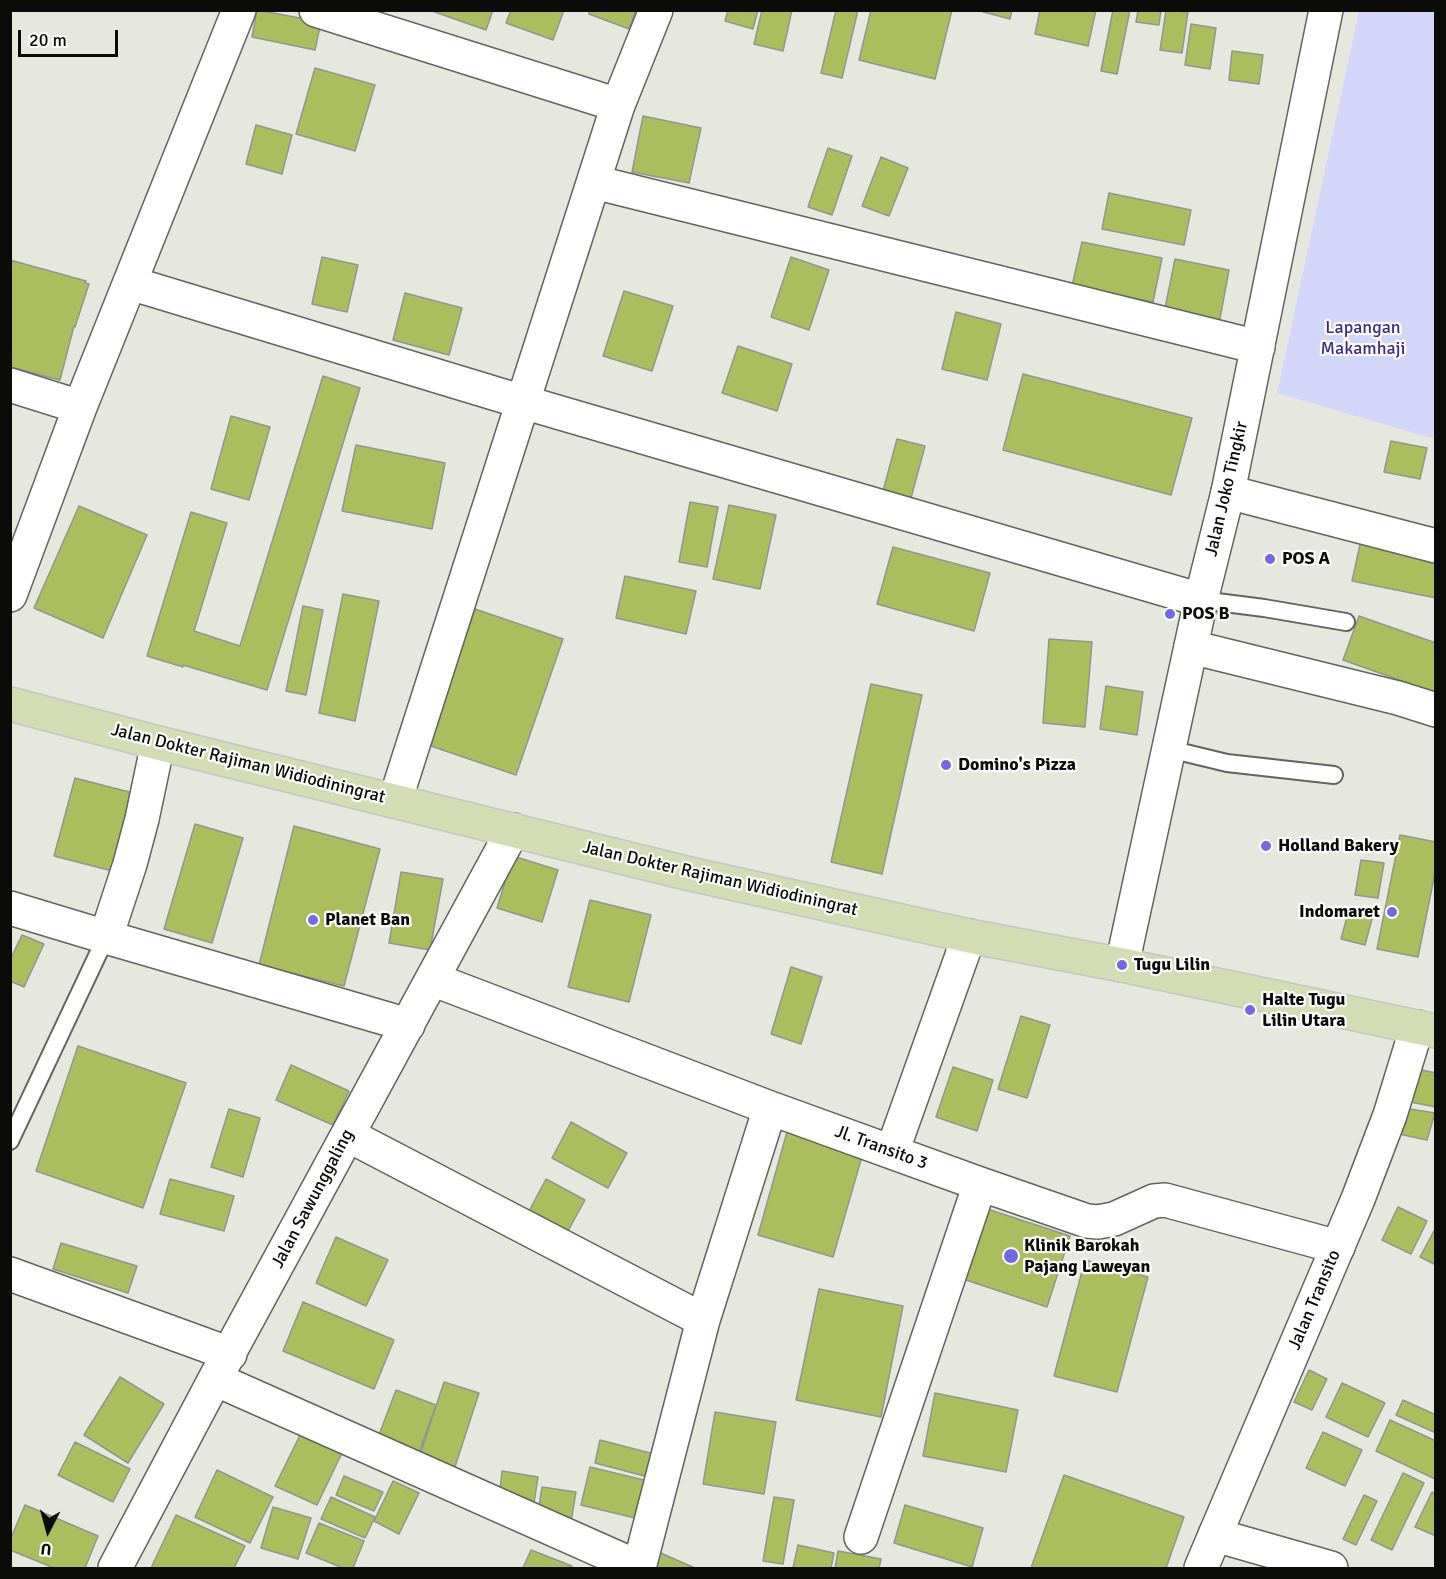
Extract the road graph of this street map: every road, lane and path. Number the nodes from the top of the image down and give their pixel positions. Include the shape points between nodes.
1 (239, 10) edge
2 (316, 10) edge
3 (656, 10) edge
4 (1326, 10) edge
5 (618, 105) junction
6 (594, 182) junction
7 (130, 283) junction
8 (1258, 347) junction
9 (10, 385) edge
10 (523, 402) junction
11 (80, 407) junction
12 (1228, 492) junction
13 (1436, 546) edge
14 (10, 595) edge
15 (1201, 600) junction
16 (1346, 622) dead end
17 (1191, 647) junction
18 (10, 704) edge
19 (1436, 710) edge
20 (158, 742) junction
21 (1169, 749) junction
22 (1334, 775) dead end
23 (394, 801) junction
24 (513, 830) junction
25 (10, 908) edge
26 (969, 936) junction
27 (106, 938) junction
28 (1122, 966) junction
29 (432, 979) junction
30 (408, 1025) junction
31 (1426, 1029) edge
32 (770, 1108) junction
33 (348, 1135) junction
34 (10, 1141) edge
35 (892, 1152) junction
36 (980, 1184) junction
37 (1338, 1247) junction
38 (10, 1274) edge
39 (703, 1320) junction
40 (222, 1366) junction
41 (861, 1536) dead end
42 (1215, 1536) junction
43 (640, 1568) edge
44 (115, 1569) edge
45 (1201, 1569) edge
46 (1331, 1569) edge

1 - 7 street
2 - 5 street
3 - 5 street
4 - 8 street, Jalan Joko Tingkir
5 - 6 street
6 - 8 street
6 - 10 street
7 - 10 street
7 - 11 street
8 - 12 street, Jalan Joko Tingkir
9 - 11 street
10 - 15 street
10 - 23 street
11 - 14 street
12 - 13 street
12 - 15 street, Jalan Joko Tingkir
15 - 16 lane
15 - 17 street, Jalan Joko Tingkir
17 - 19 street
17 - 21 street, Jalan Joko Tingkir
18 - 20 main road, Jalan Dokter Rajiman Widiodiningrat
20 - 23 main road, Jalan Dokter Rajiman Widiodiningrat
20 - 27 street via 142,819
21 - 22 lane via 1227,763
21 - 28 street, Jalan Joko Tingkir
23 - 24 main road, Jalan Dokter Rajiman Widiodiningrat
24 - 26 main road, Jalan Dokter Rajiman Widiodiningrat
24 - 29 street, Jalan Sawunggaling
25 - 27 street
26 - 28 main road, Jalan Dokter Rajiman Widiodiningrat
26 - 35 street
27 - 30 street
27 - 34 lane
28 - 31 main road, Jalan Dokter Rajiman Widiodiningrat
29 - 30 street, Jalan Sawunggaling
29 - 32 street, Jl. Transito 3
30 - 33 street, Jalan Sawunggaling
31 - 37 street, Jalan Transito
32 - 35 street, Jl. Transito 3
32 - 39 street
33 - 39 street
33 - 40 street, Jalan Sawunggaling
35 - 36 street, Jl. Transito 3
36 - 37 street, Jl. Transito 3 via 1087,1221 1114,1219 1165,1200
36 - 41 street
37 - 42 street, Jalan Transito
38 - 40 street
39 - 43 street
40 - 43 street
40 - 44 street, Jalan Sawunggaling
42 - 45 street, Jalan Transito
42 - 46 street

